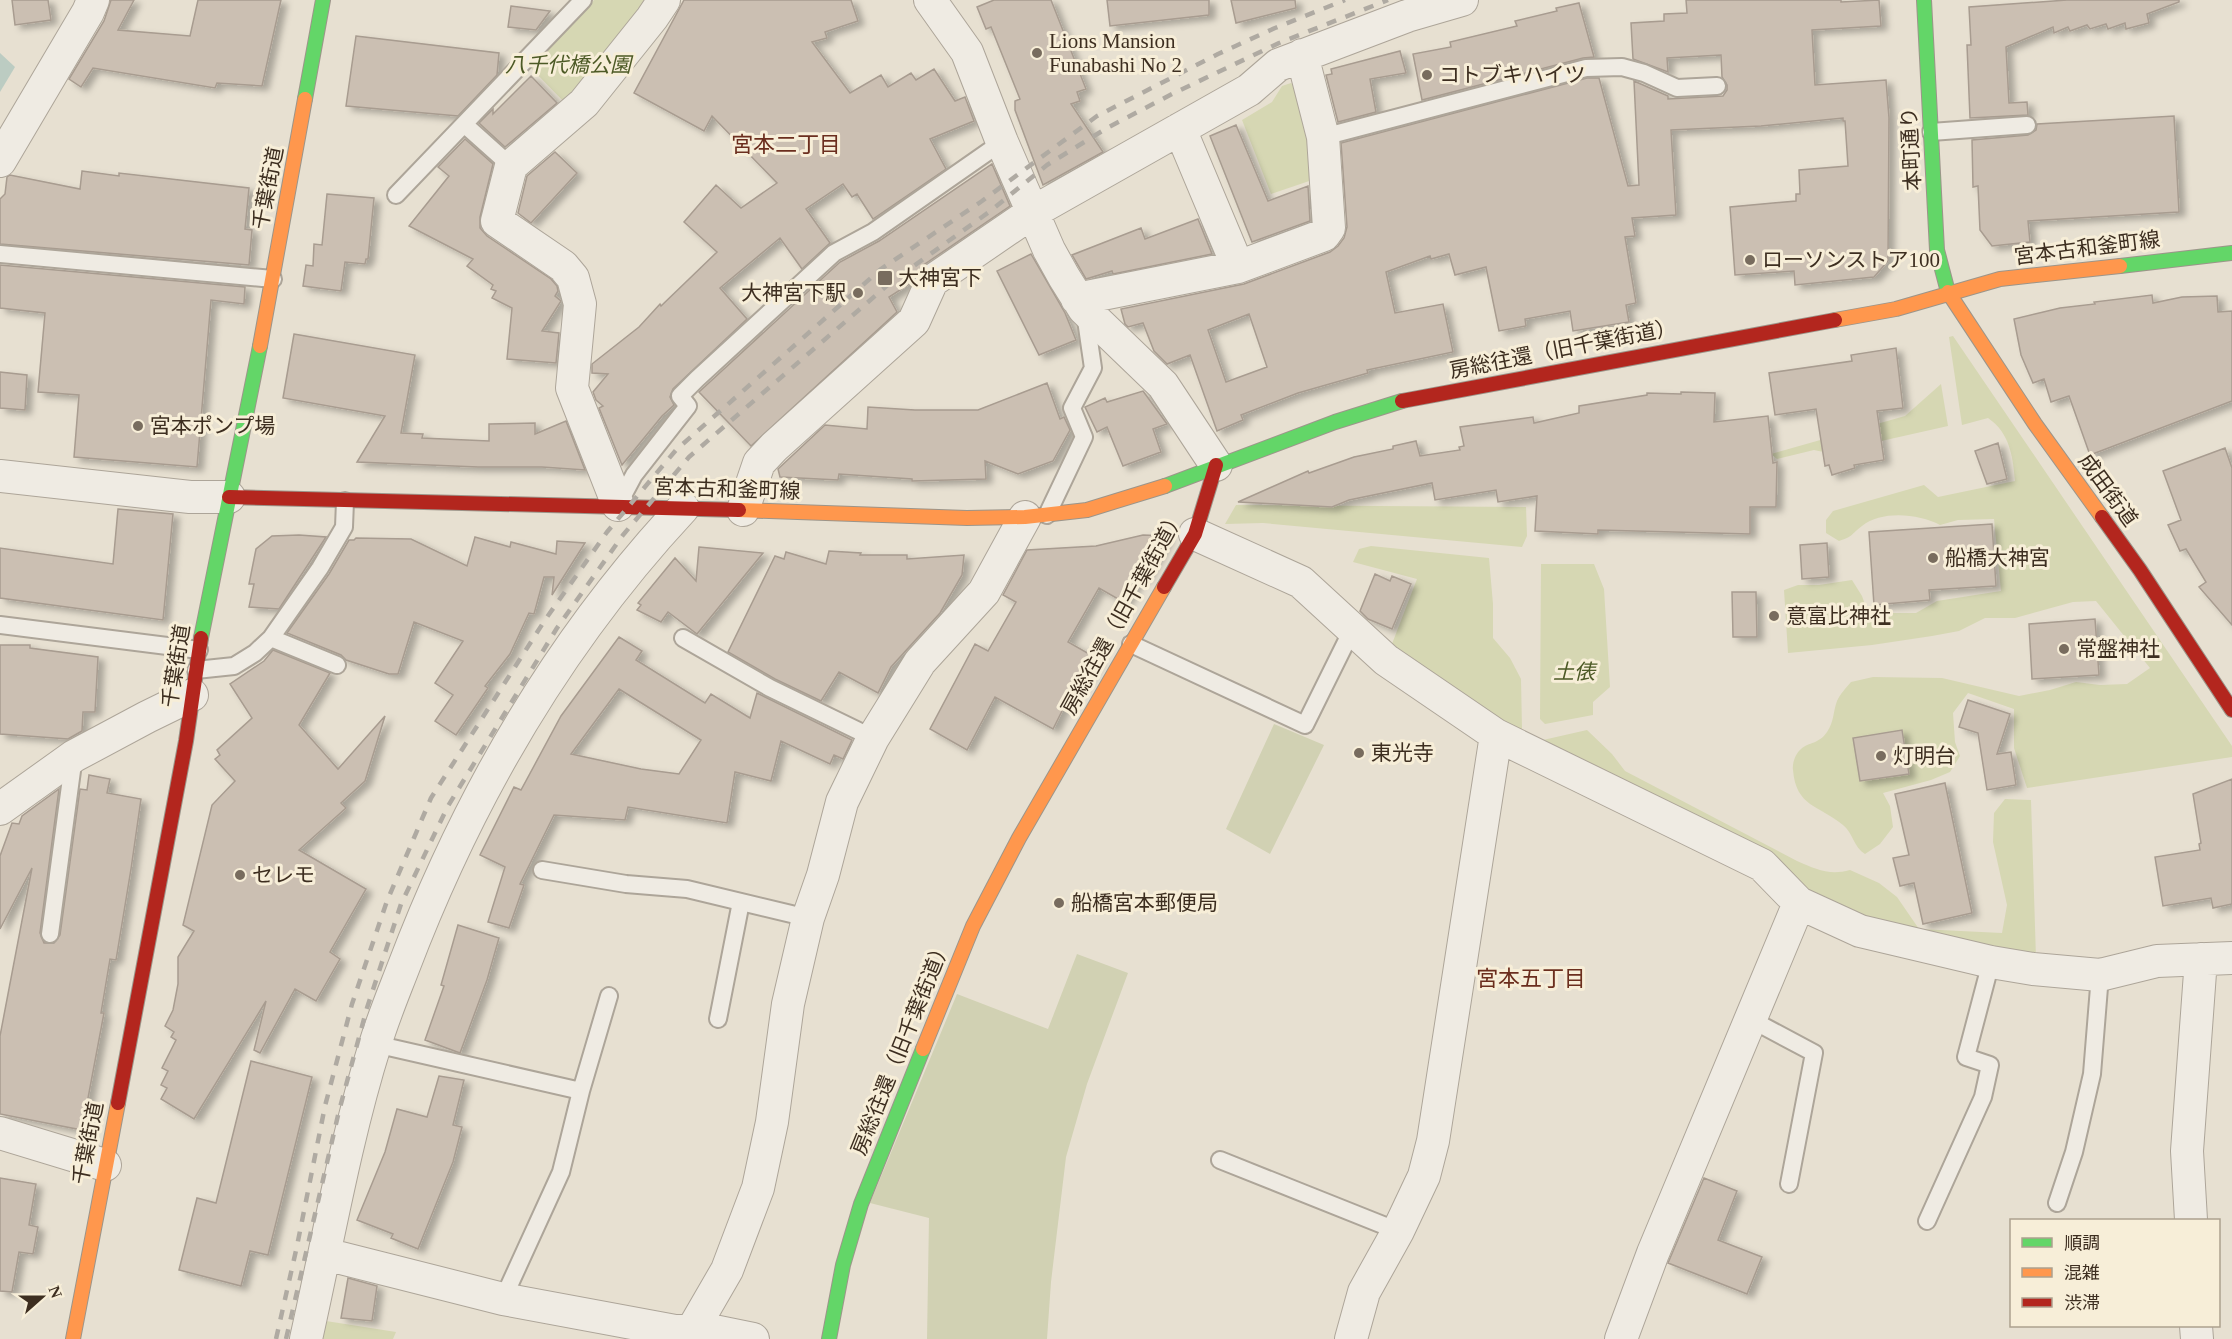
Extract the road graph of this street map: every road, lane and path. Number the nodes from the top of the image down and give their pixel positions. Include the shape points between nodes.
1 (93, 0) edge
2 (323, 0) edge
3 (582, 0) edge
4 (664, 0) edge
5 (930, 0) edge
6 (1462, 0) edge
7 (1924, 0) edge
8 (1302, 55) junction
9 (1717, 86) dead end
10 (464, 124) junction
11 (2027, 125) dead end
12 (1180, 129) junction
13 (1930, 132) junction
14 (1323, 136) junction
15 (1002, 142) junction
16 (0, 161) edge
17 (511, 166) junction
18 (396, 195) dead end
19 (1033, 212) junction
20 (2232, 253) edge
21 (0, 254) edge
22 (1238, 267) junction
23 (273, 279) junction
24 (1949, 295) junction
25 (1081, 304) junction
26 (1216, 465) junction
27 (0, 476) edge
28 (229, 497) junction
29 (345, 501) junction
30 (618, 505) junction
31 (683, 508) junction
32 (743, 510) junction
33 (1036, 516) junction
34 (1195, 534) junction
35 (0, 625) edge
36 (1352, 630) junction
37 (271, 638) junction
38 (683, 638) dead end
39 (1131, 644) junction
40 (198, 650) junction
41 (337, 665) dead end
42 (194, 683) junction
43 (2232, 710) edge
44 (1496, 735) junction
45 (873, 738) junction
46 (74, 756) junction
47 (0, 808) edge
48 (542, 870) dead end
49 (741, 902) junction
50 (1799, 903) junction
51 (808, 918) junction
52 (50, 934) dead end
53 (2232, 958) edge
54 (2201, 959) junction
55 (1991, 962) junction
56 (2100, 975) junction
57 (609, 996) dead end
58 (718, 1019) dead end
59 (1750, 1019) junction
60 (375, 1044) junction
61 (580, 1091) junction
62 (0, 1133) edge
63 (1220, 1160) dead end
64 (105, 1165) junction
65 (1789, 1184) dead end
66 (2057, 1203) dead end
67 (2191, 1219) edge
68 (1927, 1221) dead end
69 (1398, 1230) junction
70 (325, 1254) junction
71 (503, 1299) junction
72 (688, 1332) edge
73 (73, 1339) edge
74 (306, 1339) edge
75 (753, 1339) edge
76 (829, 1339) edge
77 (1351, 1339) edge
78 (1621, 1339) edge

1 - 16 street
2 - 23 main road, 千葉街道
3 - 10 lane
4 - 17 street via 584,103
5 - 15 street via 967,52
6 - 8 street
7 - 13 main road, 本町通り
8 - 12 street via 1278,65 1249,90
8 - 14 street
9 - 14 lane via 1677,88 1622,67 1586,68
10 - 17 lane
10 - 18 lane
11 - 13 lane
12 - 19 street
12 - 22 street
13 - 24 main road, 本町通り via 1937,250
14 - 22 street via 1329,228 1324,235
15 - 19 street
15 - 30 lane via 873,232 834,253 697,379 680,396 688,406 634,475
17 - 30 street via 497,221 573,278 580,304 572,388
19 - 25 street via 1049,250
19 - 32 street via 932,281 914,321 759,463
20 - 24 main road, 宮本古和釜町線 via 2000,279
21 - 23 lane
22 - 25 street
23 - 28 main road, 千葉街道
24 - 26 main road, 房総往還（旧千葉街道） via 1896,309 1390,404
24 - 43 main road, 成田街道
25 - 26 street via 1163,385
25 - 33 lane via 1093,368 1072,408 1084,437
26 - 33 main road, 宮本古和釜町線 via 1149,492 1087,510
26 - 34 main road, 房総往還（旧千葉街道）
27 - 28 street via 190,497
28 - 29 main road, 宮本古和釜町線
28 - 40 main road, 千葉街道
29 - 30 main road, 宮本古和釜町線
29 - 37 lane via 344,527
30 - 31 main road, 宮本古和釜町線
31 - 32 main road, 宮本古和釜町線
31 - 60 street via 580,631 469,814 426,909
32 - 33 main road, 宮本古和釜町線 via 967,518
33 - 45 street via 984,592 920,662
34 - 36 street via 1301,582
34 - 39 main road, 房総往還（旧千葉街道）
35 - 40 lane
36 - 39 lane via 1305,725
36 - 44 street via 1386,660
37 - 41 lane
37 - 42 lane via 234,666
38 - 45 lane via 770,688
39 - 76 main road, 房総往還（旧千葉街道） via 973,926 861,1204 843,1265
40 - 42 main road, 千葉街道
42 - 46 street
42 - 64 main road, 千葉街道
44 - 50 street via 1762,865
44 - 69 street via 1433,1141 1424,1176
45 - 51 street via 842,802
46 - 47 street
46 - 52 lane
48 - 49 lane via 687,889
49 - 51 lane
49 - 58 lane
50 - 55 street via 1860,931
50 - 59 street
51 - 72 street via 788,1004 772,1122 758,1188 728,1270
53 - 54 street
54 - 56 street via 2157,961
54 - 67 street via 2187,1151
55 - 56 street
55 - 68 lane via 1966,1057 1990,1065 1983,1097
56 - 66 lane via 2092,1074 2074,1152
57 - 61 lane
59 - 65 lane via 1814,1053
59 - 78 street
60 - 61 lane
60 - 70 street
61 - 71 lane via 561,1172
62 - 64 street
63 - 69 lane
64 - 73 main road, 千葉街道
69 - 77 street via 1364,1292
70 - 71 street
70 - 74 street
71 - 72 street
72 - 75 street

